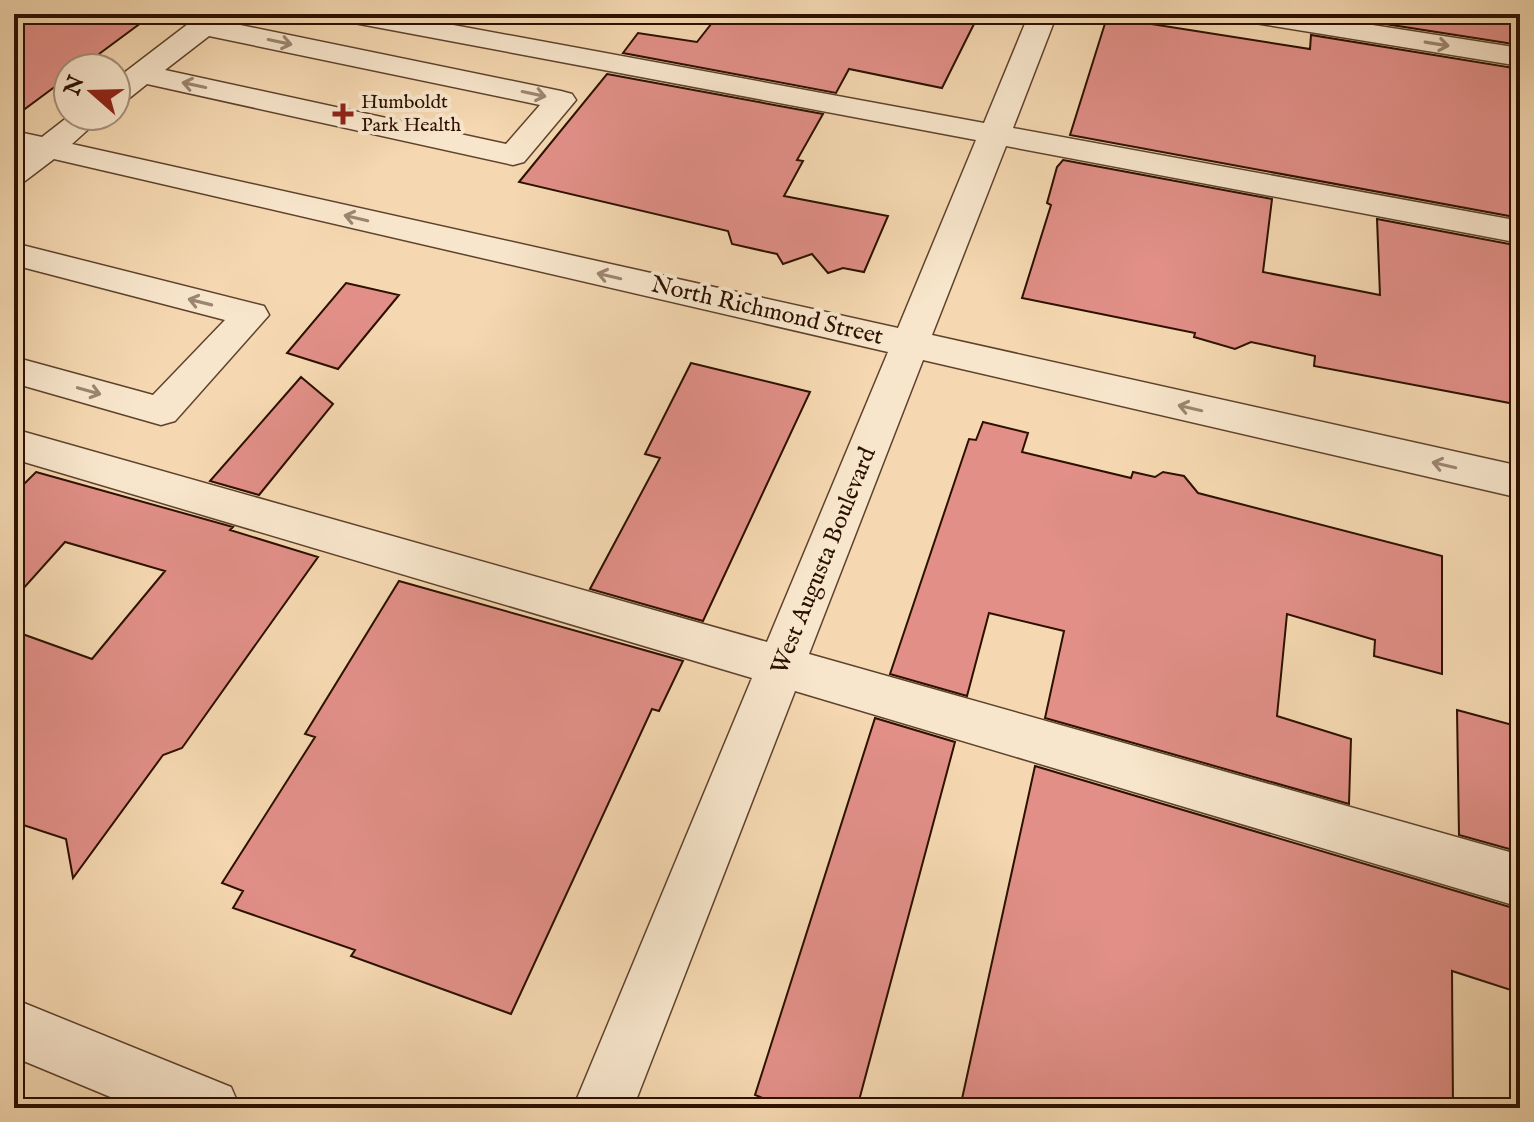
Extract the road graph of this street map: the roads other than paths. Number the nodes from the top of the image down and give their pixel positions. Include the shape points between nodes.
1 (349, 14) edge
2 (1043, 14) edge
3 (1249, 14) edge
4 (211, 20) edge
5 (1520, 57) edge
6 (142, 74) junction
7 (132, 82) edge
8 (55, 132) edge
9 (997, 135) junction
10 (31, 144) edge
11 (14, 174) edge
12 (1520, 232) edge
13 (14, 254) edge
14 (912, 344) junction
15 (14, 370) edge
16 (14, 444) edge
17 (1520, 482) edge
18 (781, 666) junction
19 (1520, 881) edge
20 (14, 1028) edge
21 (210, 1108) edge
22 (603, 1108) edge

1 - 9 street
2 - 9 street, West Augusta Boulevard
3 -> 5 street
4 - 6 street
4 -> 6 street via 561,100 513,155
6 - 7 street
8 - 10 street
9 - 12 street
9 - 14 street, West Augusta Boulevard
10 - 11 street
14 -> 10 street, North Richmond Street
15 -> 13 street via 161,411 251,315
17 -> 14 street, North Richmond Street
14 - 18 street, West Augusta Boulevard
16 - 18 street
18 - 19 street
18 - 22 street, West Augusta Boulevard
20 - 21 street

